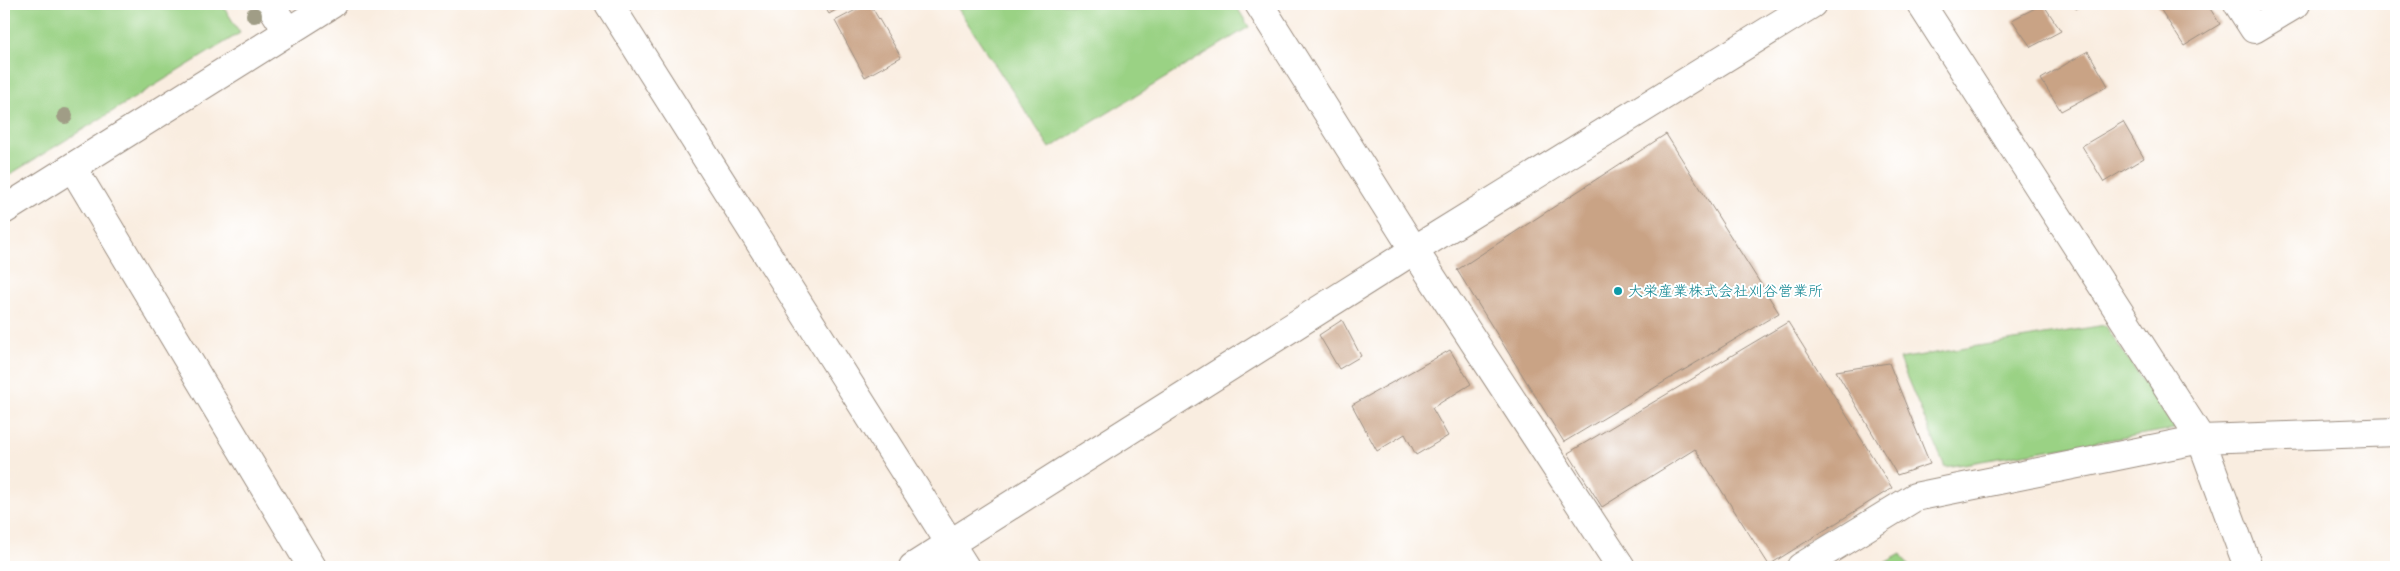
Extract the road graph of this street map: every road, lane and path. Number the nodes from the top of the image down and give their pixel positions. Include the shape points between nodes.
1 (270, 4) edge
2 (332, 4) edge
3 (609, 4) edge
4 (1259, 4) edge
5 (1812, 4) edge
6 (1921, 4) edge
7 (2238, 4) edge
8 (2296, 4) edge
9 (288, 32) junction
10 (73, 168) junction
11 (4, 210) edge
12 (1414, 250) junction
13 (2396, 432) edge
14 (2200, 439) junction
15 (950, 543) junction
16 (312, 567) edge
17 (913, 567) edge
18 (965, 567) edge
19 (1621, 567) edge
20 (1801, 567) edge
21 (2248, 567) edge

1 - 9 street
2 - 9 street
3 - 15 street
4 - 12 street
5 - 12 street
6 - 14 street
7 - 8 street via 2254,29
9 - 10 street
10 - 11 street
10 - 16 street
12 - 15 street
12 - 19 street
13 - 14 street
14 - 20 street via 1915,497
14 - 21 street
15 - 17 street
15 - 18 street

